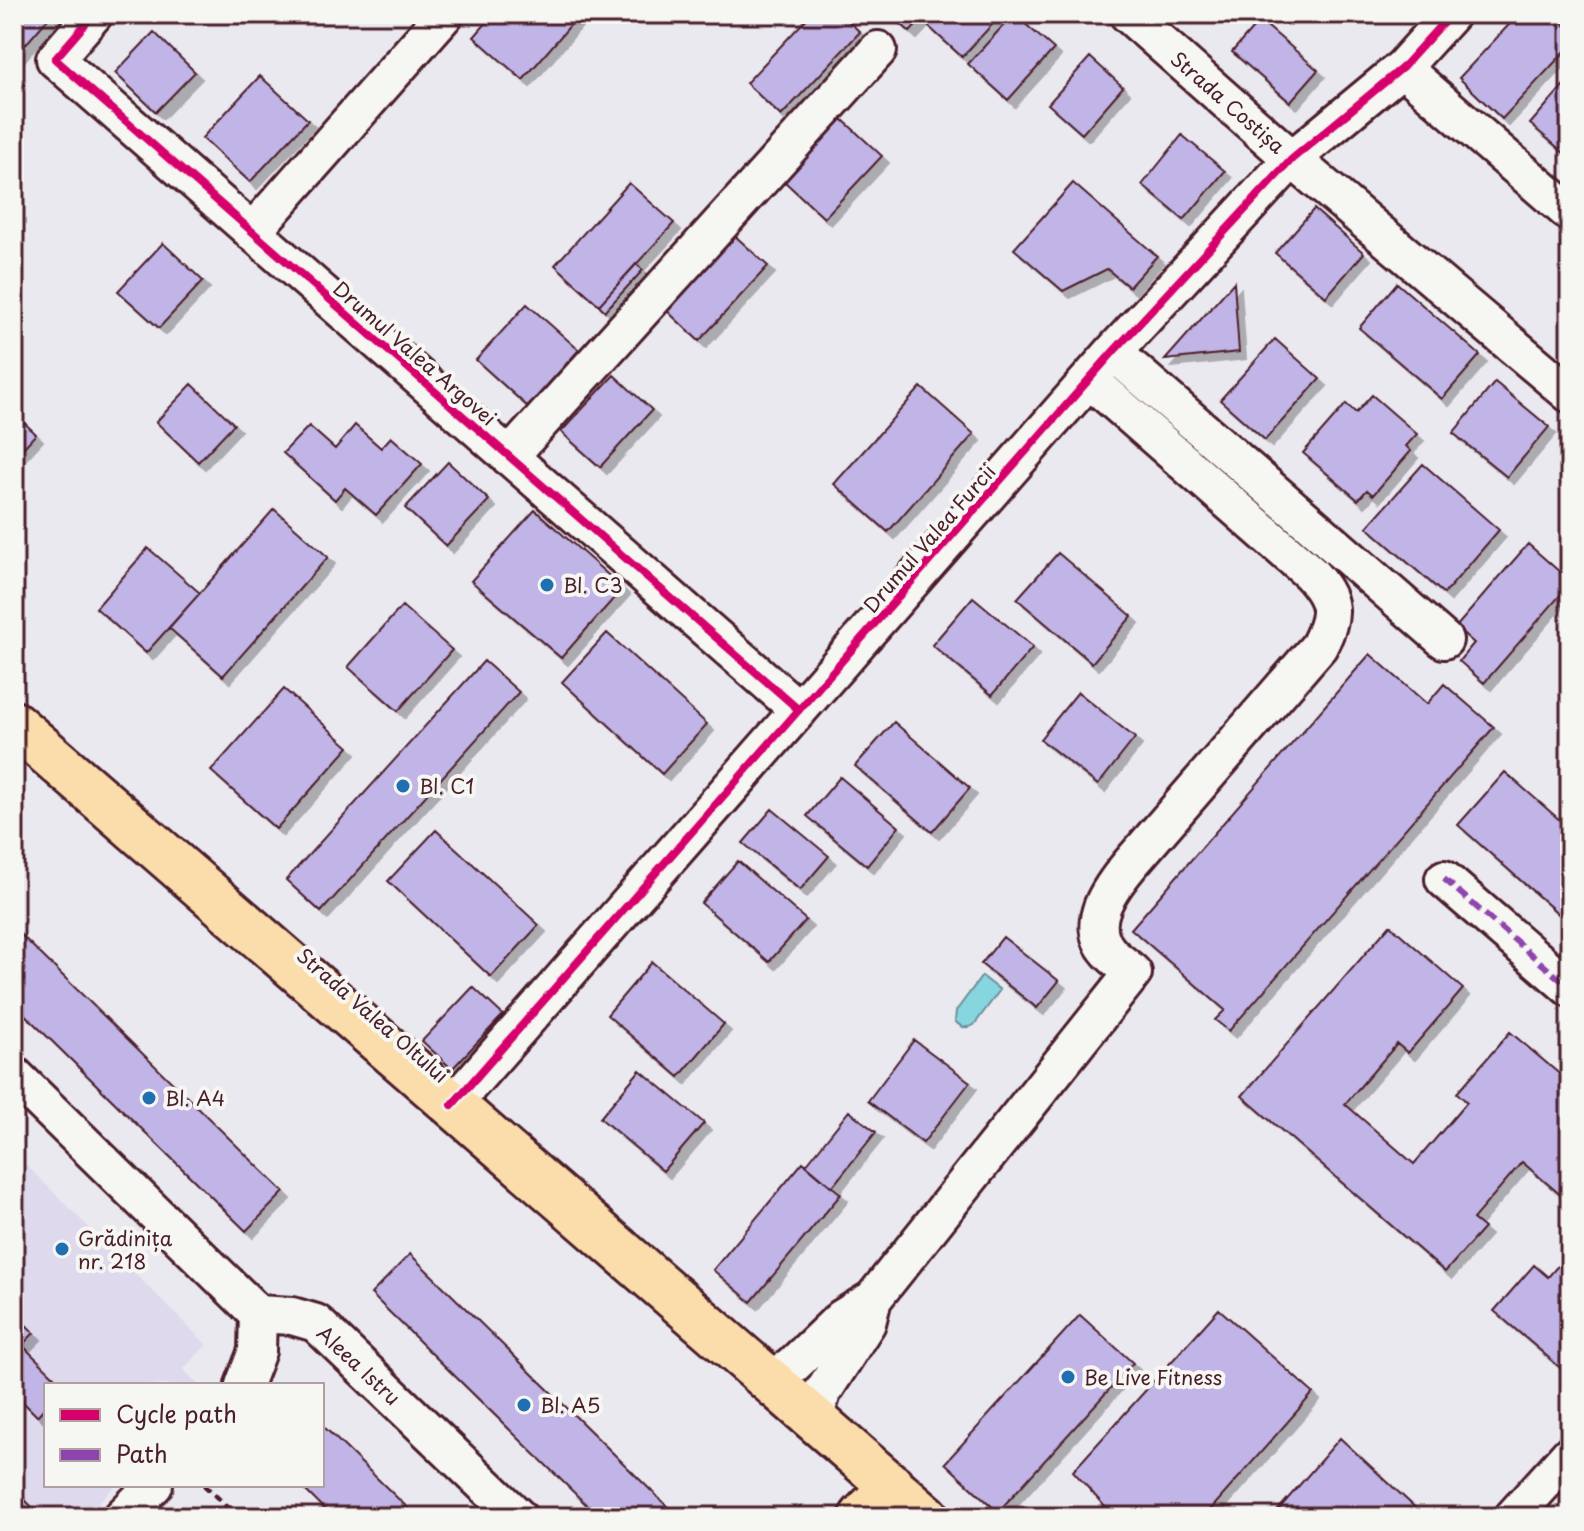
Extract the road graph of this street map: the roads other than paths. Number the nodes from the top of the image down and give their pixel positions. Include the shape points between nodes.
1 (94, 14) edge
2 (445, 14) edge
3 (1128, 14) edge
4 (1451, 14) edge
5 (878, 50) dead end
6 (1402, 68) junction
7 (1292, 159) junction
8 (1570, 213) edge
9 (252, 232) junction
10 (1113, 352) junction
11 (1090, 380) junction
12 (1570, 394) edge
13 (509, 457) junction
14 (1444, 640) dead end
15 (799, 710) junction
16 (14, 724) edge
17 (1444, 879) dead end
18 (1570, 988) edge
19 (14, 1075) edge
20 (452, 1105) junction
21 (873, 1299) junction
22 (258, 1314) junction
23 (769, 1380) junction
24 (245, 1383) edge
25 (814, 1418) junction
26 (1570, 1454) edge
27 (892, 1486) junction
28 (152, 1487) edge
29 (122, 1517) edge
30 (518, 1517) edge
31 (862, 1517) edge
32 (927, 1517) edge
33 (1513, 1517) edge

1 - 9 street, Drumul Valea Argovei via 55,59
2 - 9 street
3 - 7 street, Strada Costișa
4 - 6 street, Drumul Valea Furcii
5 - 13 street
6 - 7 street, Drumul Valea Furcii
6 - 8 street
7 - 10 street, Drumul Valea Furcii
7 - 12 street, Strada Costișa
9 - 13 street, Drumul Valea Argovei
10 - 11 street, Drumul Valea Furcii
10 - 14 street
11 - 15 street, Drumul Valea Furcii
11 - 21 street via 1310,573 1332,606 1330,624 1319,646 1117,879 1105,899 1099,933 1108,951 1133,973
13 - 15 street, Drumul Valea Argovei
15 - 20 street, Drumul Valea Furcii
16 - 20 main road, Strada Valea Oltului
17 - 18 street
19 - 22 street
20 - 23 main road, Strada Valea Oltului
21 - 23 street via 842,1318 791,1367
21 - 25 street via 867,1323 822,1393
22 - 24 street via 257,1351
22 - 30 street, Aleea Istru via 316,1323
23 - 25 main road, Strada Valea Oltului
25 - 27 main road, Strada Valea Oltului
26 - 33 street
27 - 31 main road
27 - 32 main road, Strada Valea Oltului
28 - 29 street

